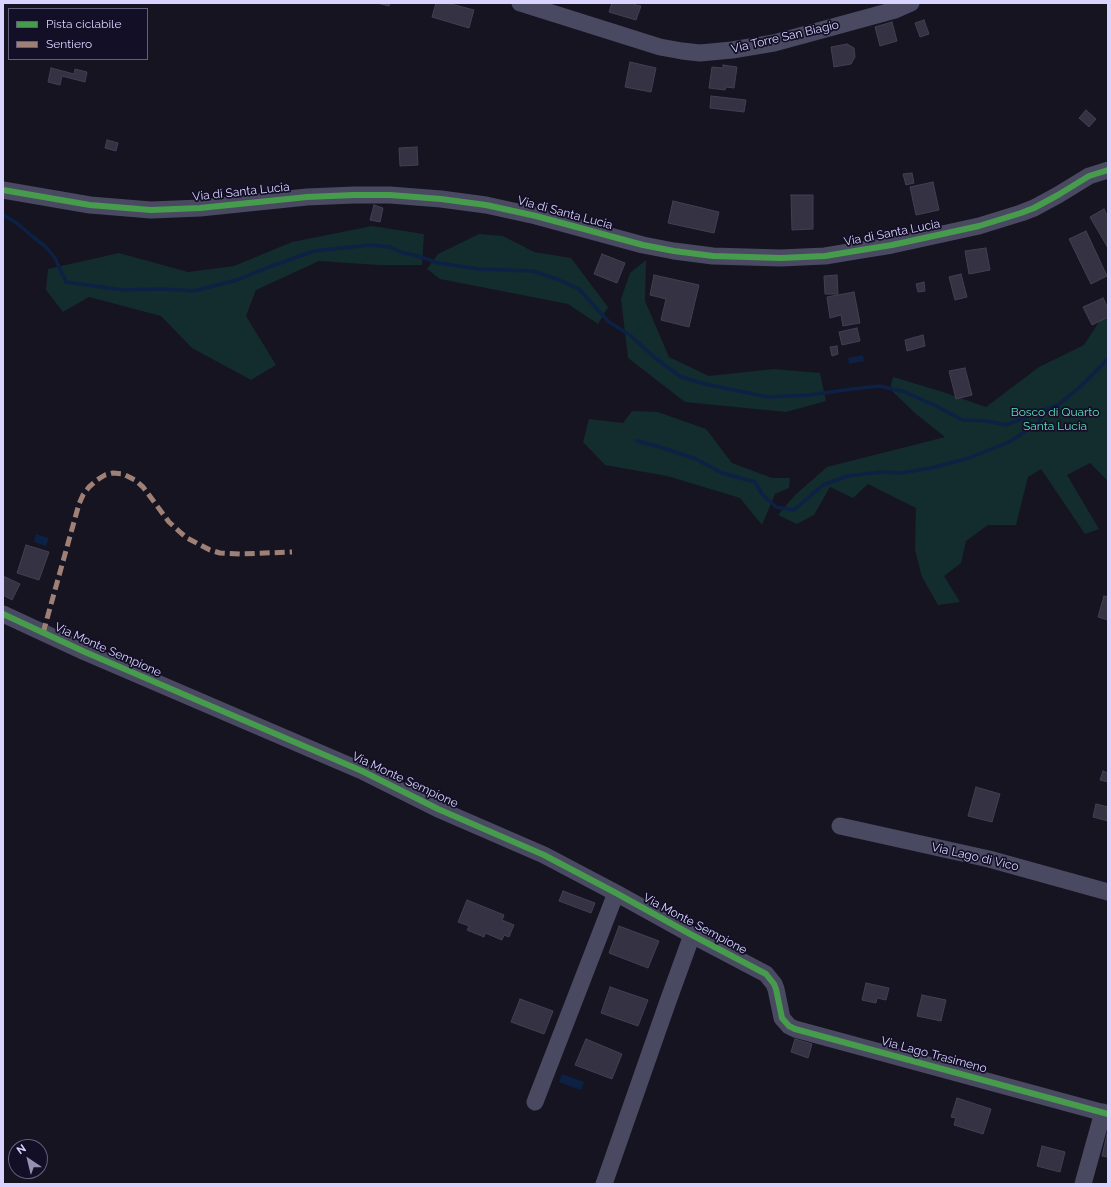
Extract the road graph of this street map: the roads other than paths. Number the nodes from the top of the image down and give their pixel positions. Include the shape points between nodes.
1 (520, 3) edge
2 (911, 3) edge
3 (1108, 170) edge
4 (3, 190) edge
5 (3, 614) edge
6 (840, 826) dead end
7 (1108, 892) edge
8 (616, 893) junction
9 (692, 935) junction
10 (777, 995) joint
11 (535, 1102) dead end
12 (1105, 1113) edge
13 (604, 1184) edge
14 (1083, 1184) edge

1 - 2 street, Via Torre San Biagio via 660,47 700,52 774,43 895,10
3 - 4 street, Via di Santa Lucia via 1089,176 1034,208 979,226 839,254 781,258 674,252 564,222 441,199 354,194 151,210 84,204
5 - 8 street, Via Monte Sempione via 362,771 438,809 544,855
6 - 7 street, Via Lago di Vico via 989,859
8 - 9 street, Via Monte Sempione
8 - 11 street
9 - 10 street, Via Monte Sempione via 763,972 774,984
9 - 13 street
10 - 12 street, Via Lago Trasimeno via 782,1018 795,1029
12 - 14 street

